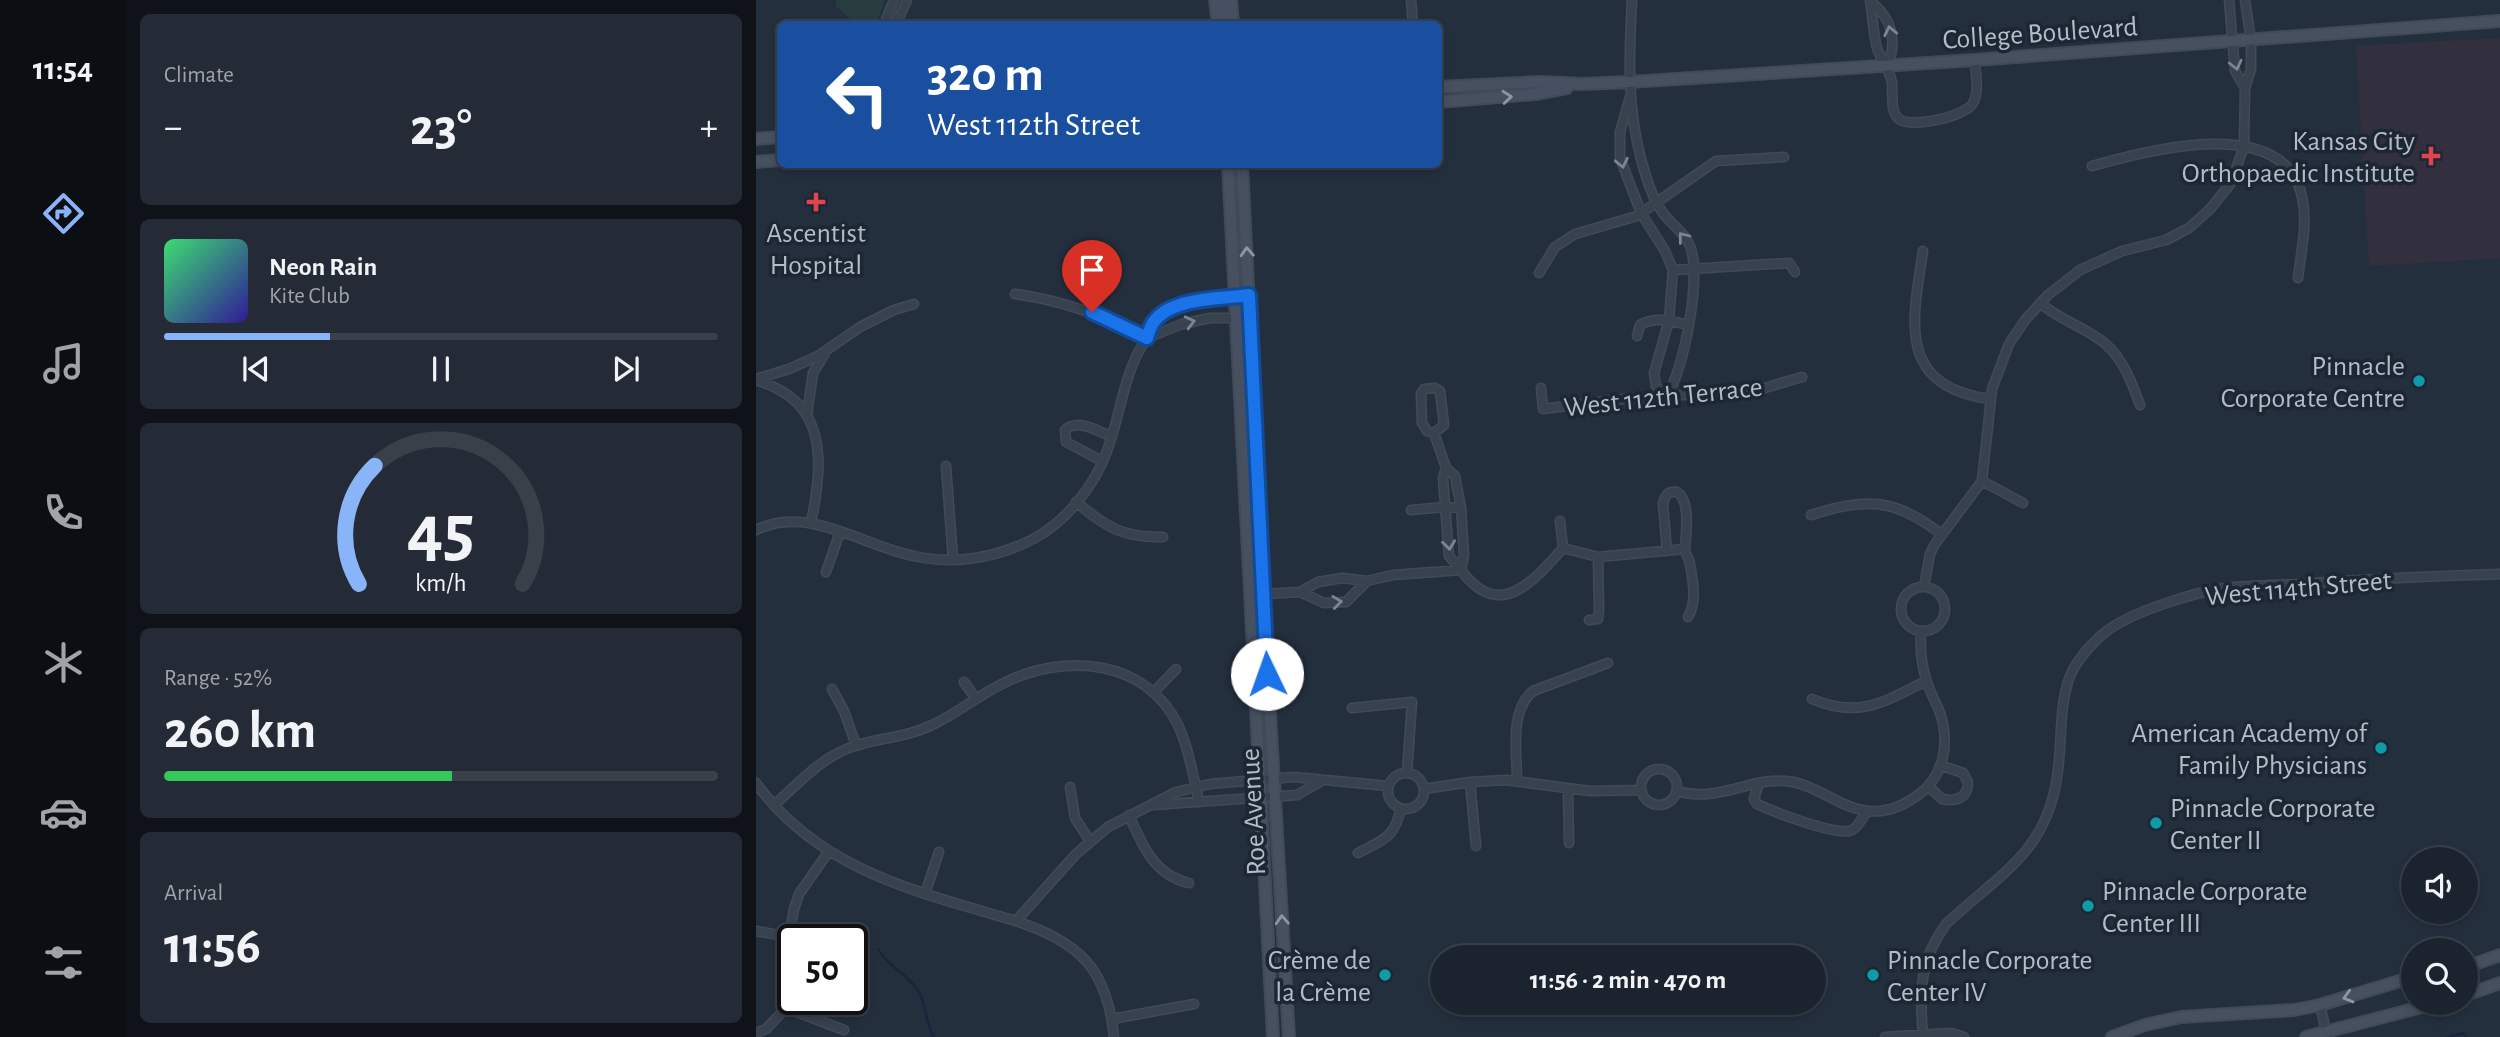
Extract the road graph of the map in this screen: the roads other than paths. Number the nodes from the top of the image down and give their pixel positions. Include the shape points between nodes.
1 (894, 0) edge
2 (907, 0) edge
3 (1215, 0) edge
4 (1222, 0) edge
5 (1231, 0) edge
6 (1411, 0) edge
7 (1632, 0) edge
8 (2229, 0) edge
9 (2245, 0) edge
10 (1873, 1) edge
11 (885, 21) edge
12 (897, 21) edge
13 (1217, 21) edge
14 (1232, 21) edge
15 (1233, 21) edge
16 (1413, 21) edge
17 (2500, 21) edge
18 (2251, 40) junction
19 (2232, 41) junction
20 (1975, 60) junction
21 (1887, 66) junction
22 (1629, 82) junction
23 (1583, 84) junction
24 (1442, 87) edge
25 (2245, 88) junction
26 (1630, 97) junction
27 (1442, 102) edge
28 (777, 137) edge
29 (756, 139) edge
30 (2244, 146) junction
31 (1784, 157) dead end
32 (777, 160) edge
33 (756, 162) edge
34 (2092, 166) dead end
35 (1228, 168) edge
36 (1242, 168) edge
37 (1657, 202) junction
38 (1641, 213) junction
39 (1923, 251) dead end
40 (1694, 269) junction
41 (1673, 270) junction
42 (1795, 272) dead end
43 (1539, 273) dead end
44 (2298, 278) dead end
45 (1015, 294) dead end
46 (1249, 295) junction
47 (1236, 297) junction
48 (2040, 303) junction
49 (914, 304) dead end
50 (1251, 317) junction
51 (1237, 319) junction
52 (1669, 320) junction
53 (1688, 325) junction
54 (1637, 336) dead end
55 (1147, 338) junction
56 (828, 349) junction
57 (1802, 377) dead end
58 (756, 379) edge
59 (1541, 388) dead end
60 (1667, 396) junction
61 (1990, 399) junction
62 (2140, 405) dead end
63 (807, 415) junction
64 (1434, 433) junction
65 (1111, 436) junction
66 (1102, 461) junction
67 (946, 467) dead end
68 (1446, 468) junction
69 (1982, 481) junction
70 (1076, 502) junction
71 (2023, 503) dead end
72 (1445, 507) junction
73 (1461, 508) junction
74 (1411, 510) dead end
75 (1811, 515) dead end
76 (1560, 521) dead end
77 (811, 523) junction
78 (756, 530) edge
79 (840, 532) junction
80 (1941, 534) junction
81 (1163, 537) dead end
82 (1563, 548) junction
83 (1685, 549) junction
84 (1667, 551) junction
85 (1598, 556) junction
86 (953, 559) junction
87 (1461, 570) junction
88 (825, 572) dead end
89 (2500, 574) edge
90 (1367, 581) junction
91 (1924, 587) junction
92 (1300, 593) junction
93 (1249, 595) junction
94 (1263, 595) junction
95 (1688, 617) dead end
96 (1589, 620) dead end
97 (1921, 631) junction
98 (1608, 663) dead end
99 (1176, 669) dead end
100 (1926, 681) junction
101 (964, 682) dead end
102 (832, 690) dead end
103 (1154, 692) junction
104 (976, 699) junction
105 (1812, 699) dead end
106 (1352, 708) dead end
107 (856, 745) junction
108 (1940, 765) junction
109 (1407, 773) junction
110 (1273, 778) junction
111 (1259, 779) junction
112 (1323, 780) junction
113 (1517, 780) junction
114 (1470, 782) junction
115 (756, 783) edge
116 (1759, 783) junction
117 (1388, 786) junction
118 (1928, 786) junction
119 (1070, 787) dead end
120 (1195, 787) junction
121 (1424, 789) junction
122 (1568, 789) junction
123 (1641, 790) junction
124 (1677, 791) junction
125 (1274, 798) junction
126 (1260, 799) junction
127 (1199, 802) junction
128 (774, 805) junction
129 (1150, 805) junction
130 (1401, 808) junction
131 (1867, 811) junction
132 (1129, 815) junction
133 (1090, 841) junction
134 (1569, 843) dead end
135 (1476, 846) dead end
136 (829, 851) junction
137 (939, 852) dead end
138 (1359, 853) dead end
139 (1189, 883) dead end
140 (925, 894) junction
141 (1016, 921) junction
142 (792, 924) edge
143 (756, 931) edge
144 (777, 935) edge
145 (2500, 955) edge
146 (2478, 963) edge
147 (2401, 981) edge
148 (2500, 983) edge
149 (2478, 991) edge
150 (1194, 1004) dead end
151 (2320, 1005) junction
152 (2401, 1012) edge
153 (779, 1015) edge
154 (804, 1015) edge
155 (1112, 1019) junction
156 (844, 1030) dead end
157 (2326, 1031) junction
158 (756, 1033) edge
159 (1923, 1034) junction
160 (1114, 1037) edge
161 (1273, 1037) edge
162 (1289, 1037) edge
163 (1885, 1037) edge
164 (1964, 1037) edge
165 (2112, 1037) edge
166 (2306, 1037) edge

1 - 11 street
2 - 12 street
3 - 13 main road
4 - 14 main road via 1224,13
5 - 15 main road
6 - 16 street
7 - 22 street
8 - 19 street
9 - 18 street
10 - 21 street via 1878,52
21 -> 10 street via 1894,51 1888,20
17 - 18 main road, College Boulevard
18 - 19 main road, College Boulevard
18 - 25 street via 2251,69
19 - 20 main road, College Boulevard
19 -> 25 street via 2235,71
20 - 21 main road, College Boulevard
20 - 21 street via 1977,93 1968,111 1921,124 1898,119
21 - 22 main road, College Boulevard
22 - 23 main road, College Boulevard
22 - 26 street
23 - 24 main road, College Boulevard
27 -> 23 main road, College Boulevard via 1535,94
25 - 30 street
26 - 37 street via 1641,159
26 -> 38 street via 1620,132 1620,158
28 - 29 main road
30 - 34 street via 2172,147
30 - 44 street via 2278,158 2300,188 2304,230
30 - 48 street via 2231,183 2189,228 2080,270
31 - 37 street via 1716,161
32 - 33 main road
35 - 47 main road, Roe Avenue
46 -> 36 main road, Roe Avenue
37 - 38 street
40 -> 37 street via 1690,245
38 - 41 street
38 - 43 street via 1575,234 1555,247
39 - 61 street via 1913,328 1922,362 1953,390
40 - 41 street
40 - 42 street via 1789,263
40 - 53 street
41 - 52 street
45 - 55 street via 1065,302
46 - 47 street
46 - 50 main road, Roe Avenue
47 - 51 main road, Roe Avenue
47 - 55 street via 1167,310 1154,321
48 - 61 street via 2009,344
48 - 62 street via 2104,343 2123,364
49 - 56 street via 860,327
50 - 51 street
50 - 94 main road, Roe Avenue
55 -> 51 street via 1210,318
51 - 93 main road, Roe Avenue
52 - 53 street
52 - 54 street via 1643,322
52 - 60 street via 1654,373 1656,386
53 - 60 street via 1675,383
55 - 65 street via 1131,365
56 - 58 street
56 - 63 street via 813,373
57 - 60 street, West 112th Terrace via 1758,390
58 - 63 street via 779,388
59 - 60 street, West 112th Terrace via 1544,409
61 - 69 street
63 - 77 street via 818,462
64 - 64 street via 1444,425 1440,391 1424,389 1420,394 1422,424
64 - 68 street
65 - 66 street
65 - 66 street via 1081,425 1065,430 1066,442
66 - 70 street
67 - 86 street
68 - 72 street
68 - 73 street via 1455,476
69 - 71 street
69 - 80 street
70 - 81 street via 1105,525 1127,535
70 - 86 street via 1035,538 990,555
72 - 73 street
72 - 74 street
72 -> 87 street via 1449,556
73 - 87 street
75 - 80 street via 1853,503 1883,504 1916,515
76 - 82 street
77 - 78 street via 780,522
77 - 79 street
79 - 86 street via 915,557
79 - 88 street
80 - 91 street via 1930,554
82 - 85 street
82 - 87 street via 1531,584 1512,593 1481,590
83 - 84 street
83 - 84 street via 1684,500 1672,491 1663,504
83 - 95 street via 1693,608
84 - 85 street
85 - 96 street via 1598,619
87 - 90 street
89 - 159 street, West 114th Street via 2226,588 2142,613 2110,628 2070,675 2062,710 2057,779 2041,829 2028,850 1940,933 1922,972
90 - 92 street via 1342,578 1318,582
92 -> 90 street via 1324,603 1346,602
91 - 97 street via 1906,595 1901,607 1904,620
91 - 97 street via 1939,594 1945,607 1936,627
92 - 94 street
93 - 94 street
93 - 111 main road, Roe Avenue
94 - 110 main road, Roe Avenue
97 - 100 street
98 - 113 street via 1527,696 1518,719
99 - 103 street
100 - 105 street via 1882,703 1855,709
100 - 108 street via 1944,729
101 - 104 street
102 - 107 street
103 - 104 street via 1104,667 1062,665 1007,681
103 - 120 street via 1177,723
104 - 107 street via 917,732
106 - 109 street via 1412,702
107 - 128 street via 822,762
108 - 118 street
108 - 118 street via 1963,773 1968,782 1965,795 1950,801
109 - 117 street
109 - 121 street via 1418,778
110 - 111 street
110 - 112 street
110 - 125 main road, Roe Avenue
111 - 120 street
111 - 126 main road, Roe Avenue
112 - 117 street
112 - 125 street via 1297,795
113 - 114 street
113 - 122 street
114 - 121 street
114 - 135 street
115 - 128 street
116 - 124 street via 1713,793
116 - 131 street via 1797,783
116 - 131 street via 1757,804 1811,823 1848,831
117 - 130 street via 1389,798
118 - 131 street via 1897,807
119 - 133 street via 1075,818
120 - 127 street
120 - 129 street
121 - 130 street via 1417,805
122 - 123 street
122 - 134 street
123 - 124 street via 1657,805 1668,802
123 - 124 street via 1647,773 1664,769 1674,776
125 - 126 street
162 -> 125 main road, Roe Avenue
126 - 127 street
126 - 161 main road, Roe Avenue
127 - 129 street
128 - 136 street
129 - 132 street
130 - 138 street via 1392,833
132 - 133 street
132 - 139 street via 1159,868
133 - 141 street
136 - 140 street via 854,867
136 - 142 street via 799,894
137 - 140 street
140 - 141 street
141 - 155 street via 1054,935 1087,962 1102,985
143 - 144 street
145 - 146 main road
147 -> 151 main road
148 - 149 main road
150 - 155 street
151 - 157 street
151 - 165 main road via 2181,1017
152 - 157 main road
153 - 158 street
154 - 156 street
155 - 160 street
157 - 166 main road
159 - 163 street
159 - 164 street

